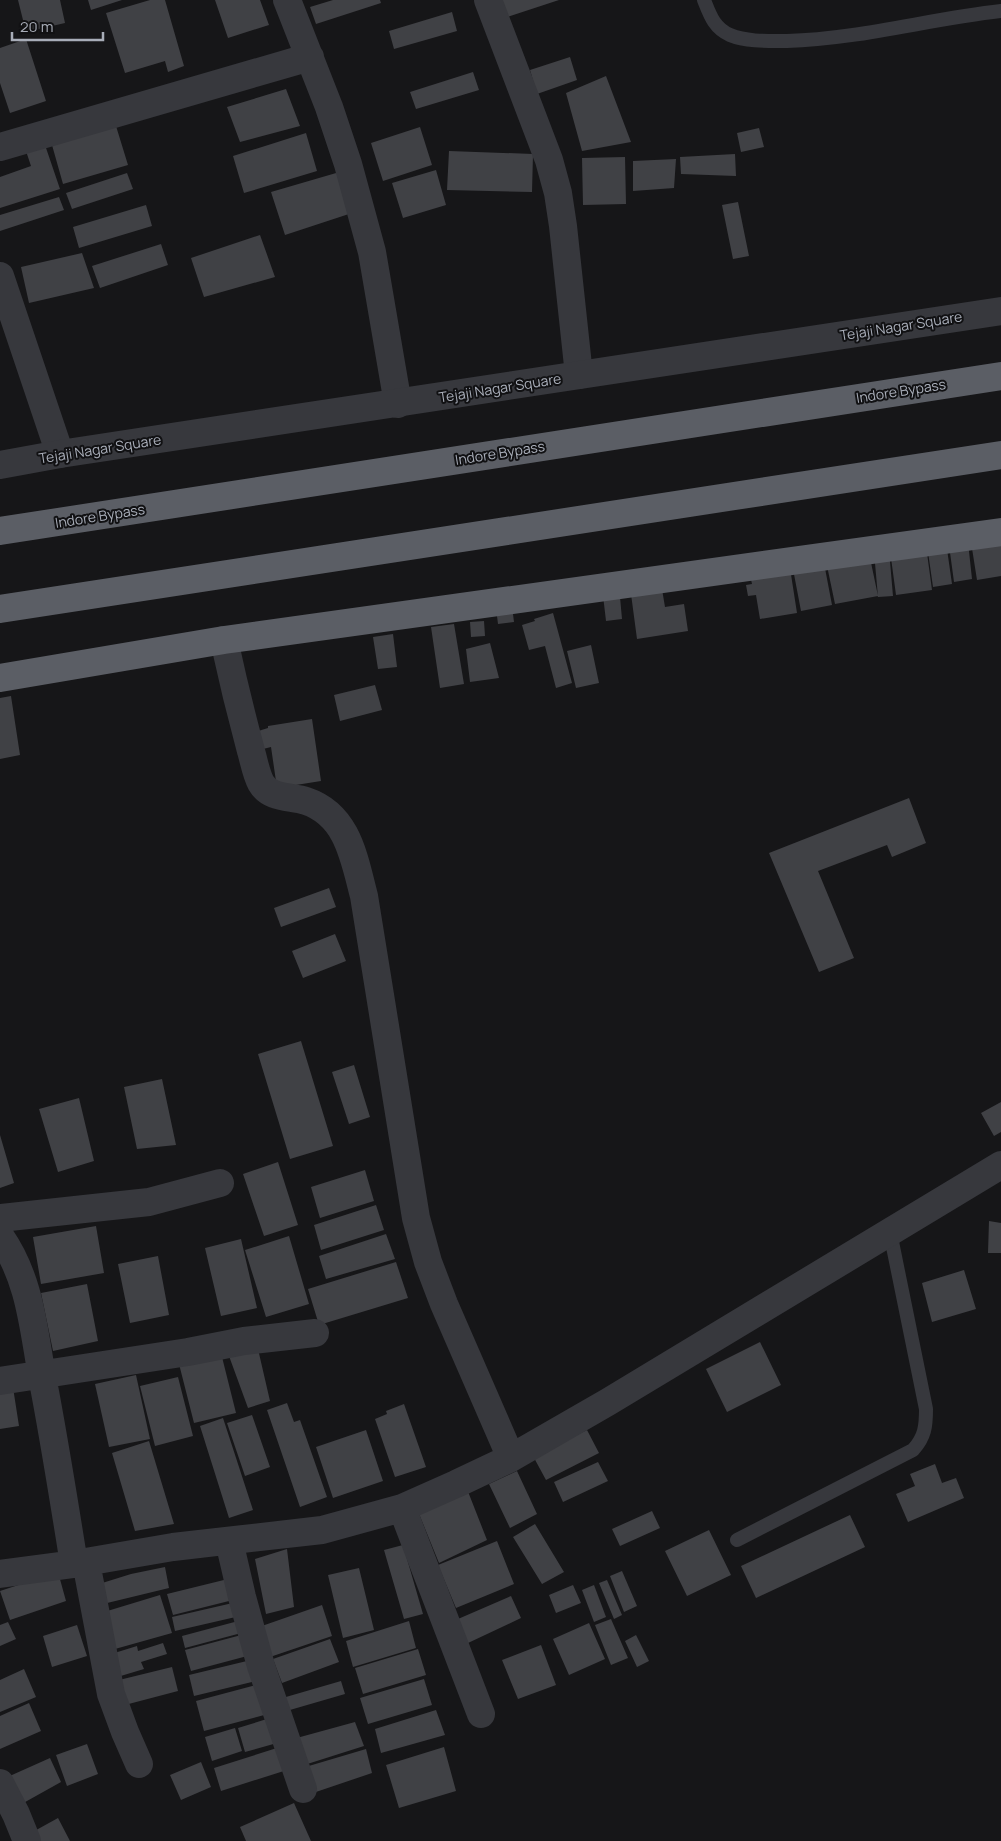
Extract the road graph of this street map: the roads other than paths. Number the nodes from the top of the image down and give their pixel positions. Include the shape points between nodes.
1 (287, 0) edge
2 (488, 0) edge
3 (704, 0) edge
4 (1001, 11) edge
5 (310, 57) junction
6 (0, 146) edge
7 (0, 276) edge
8 (1001, 311) edge
9 (579, 375) junction
10 (1001, 376) edge
11 (398, 404) junction
12 (60, 454) junction
13 (1001, 455) edge
14 (0, 465) edge
15 (0, 532) edge
16 (1001, 532) edge
17 (0, 609) edge
18 (224, 640) junction
19 (0, 678) edge
20 (1001, 1164) edge
21 (220, 1183) dead end
22 (0, 1218) edge
23 (890, 1232) junction
24 (0, 1236) edge
25 (315, 1333) dead end
26 (42, 1374) junction
27 (0, 1381) edge
28 (511, 1458) junction
29 (402, 1508) junction
30 (738, 1540) dead end
31 (229, 1541) junction
32 (80, 1563) junction
33 (0, 1574) edge
34 (481, 1714) dead end
35 (139, 1764) dead end
36 (0, 1783) edge
37 (304, 1788) dead end
38 (27, 1841) edge

1 - 5 street
2 - 9 street via 540,133 556,185
3 - 4 lane via 712,22 730,35 764,42 811,40
5 - 6 street
5 - 11 street via 348,164 372,252
7 - 12 street
8 - 9 street, Tejaji Nagar Square
9 - 11 street, Tejaji Nagar Square
10 - 15 highway, Indore Bypass
11 - 12 street, Tejaji Nagar Square
12 - 14 street, Tejaji Nagar Square
13 - 17 highway
16 - 18 highway
18 - 19 highway
18 - 28 street via 261,783 270,792 305,800 323,809 339,824 352,850 364,896 416,1218 441,1296
20 - 23 street
21 - 22 street via 149,1202
23 - 28 street
23 - 30 lane via 926,1409 926,1428 921,1442 913,1450
24 - 26 street via 16,1262 28,1295
25 - 26 street via 244,1341
26 - 27 street
26 - 32 street
28 - 29 street
29 - 31 street via 322,1530
29 - 34 street
31 - 32 street
31 - 37 street via 261,1666
32 - 33 street
32 - 35 street via 111,1694
36 - 38 street

